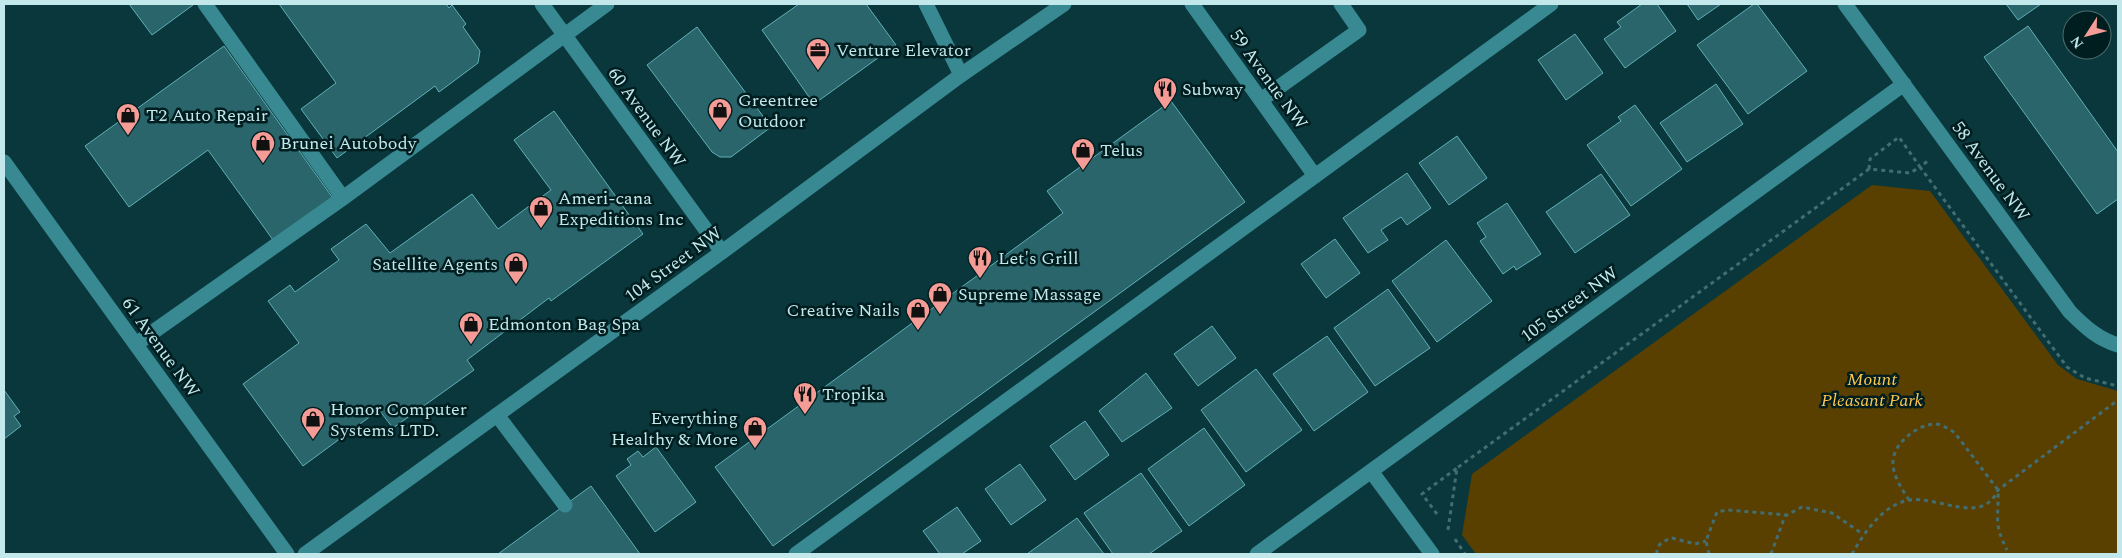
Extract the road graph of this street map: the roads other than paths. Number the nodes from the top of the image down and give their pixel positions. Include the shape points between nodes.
1 (205, 4) edge
2 (542, 4) edge
3 (607, 4) edge
4 (926, 4) edge
5 (1192, 4) edge
6 (1341, 4) edge
7 (1551, 4) edge
8 (1845, 4) edge
9 (1061, 5) edge
10 (565, 35) junction
11 (961, 75) junction
12 (1904, 84) junction
13 (1261, 100) junction
14 (4, 162) edge
15 (1315, 176) junction
16 (343, 198) junction
17 (722, 252) junction
18 (136, 344) junction
19 (2118, 345) edge
20 (497, 415) junction
21 (1372, 471) junction
22 (565, 505) dead end
23 (287, 554) edge
24 (305, 554) edge
25 (796, 554) edge
26 (1257, 554) edge
27 (1432, 554) edge

1 - 16 street
2 - 10 street, 60 Avenue NW
3 - 10 street
4 - 11 street
5 - 13 street, 59 Avenue NW
6 - 13 street via 1359,30
7 - 15 street
8 - 12 street, 58 Avenue NW
9 - 11 street, 104 Street NW
10 - 16 street
10 - 17 street, 60 Avenue NW
11 - 17 street, 104 Street NW
12 - 19 street, 58 Avenue NW via 2070,312 2106,342
12 - 21 street, 105 Street NW
13 - 15 street, 59 Avenue NW
14 - 18 street, 61 Avenue NW
15 - 25 street
16 - 18 street
17 - 20 street, 104 Street NW
18 - 23 street, 61 Avenue NW
20 - 22 street
20 - 24 street, 104 Street NW
21 - 26 street, 105 Street NW
21 - 27 street

